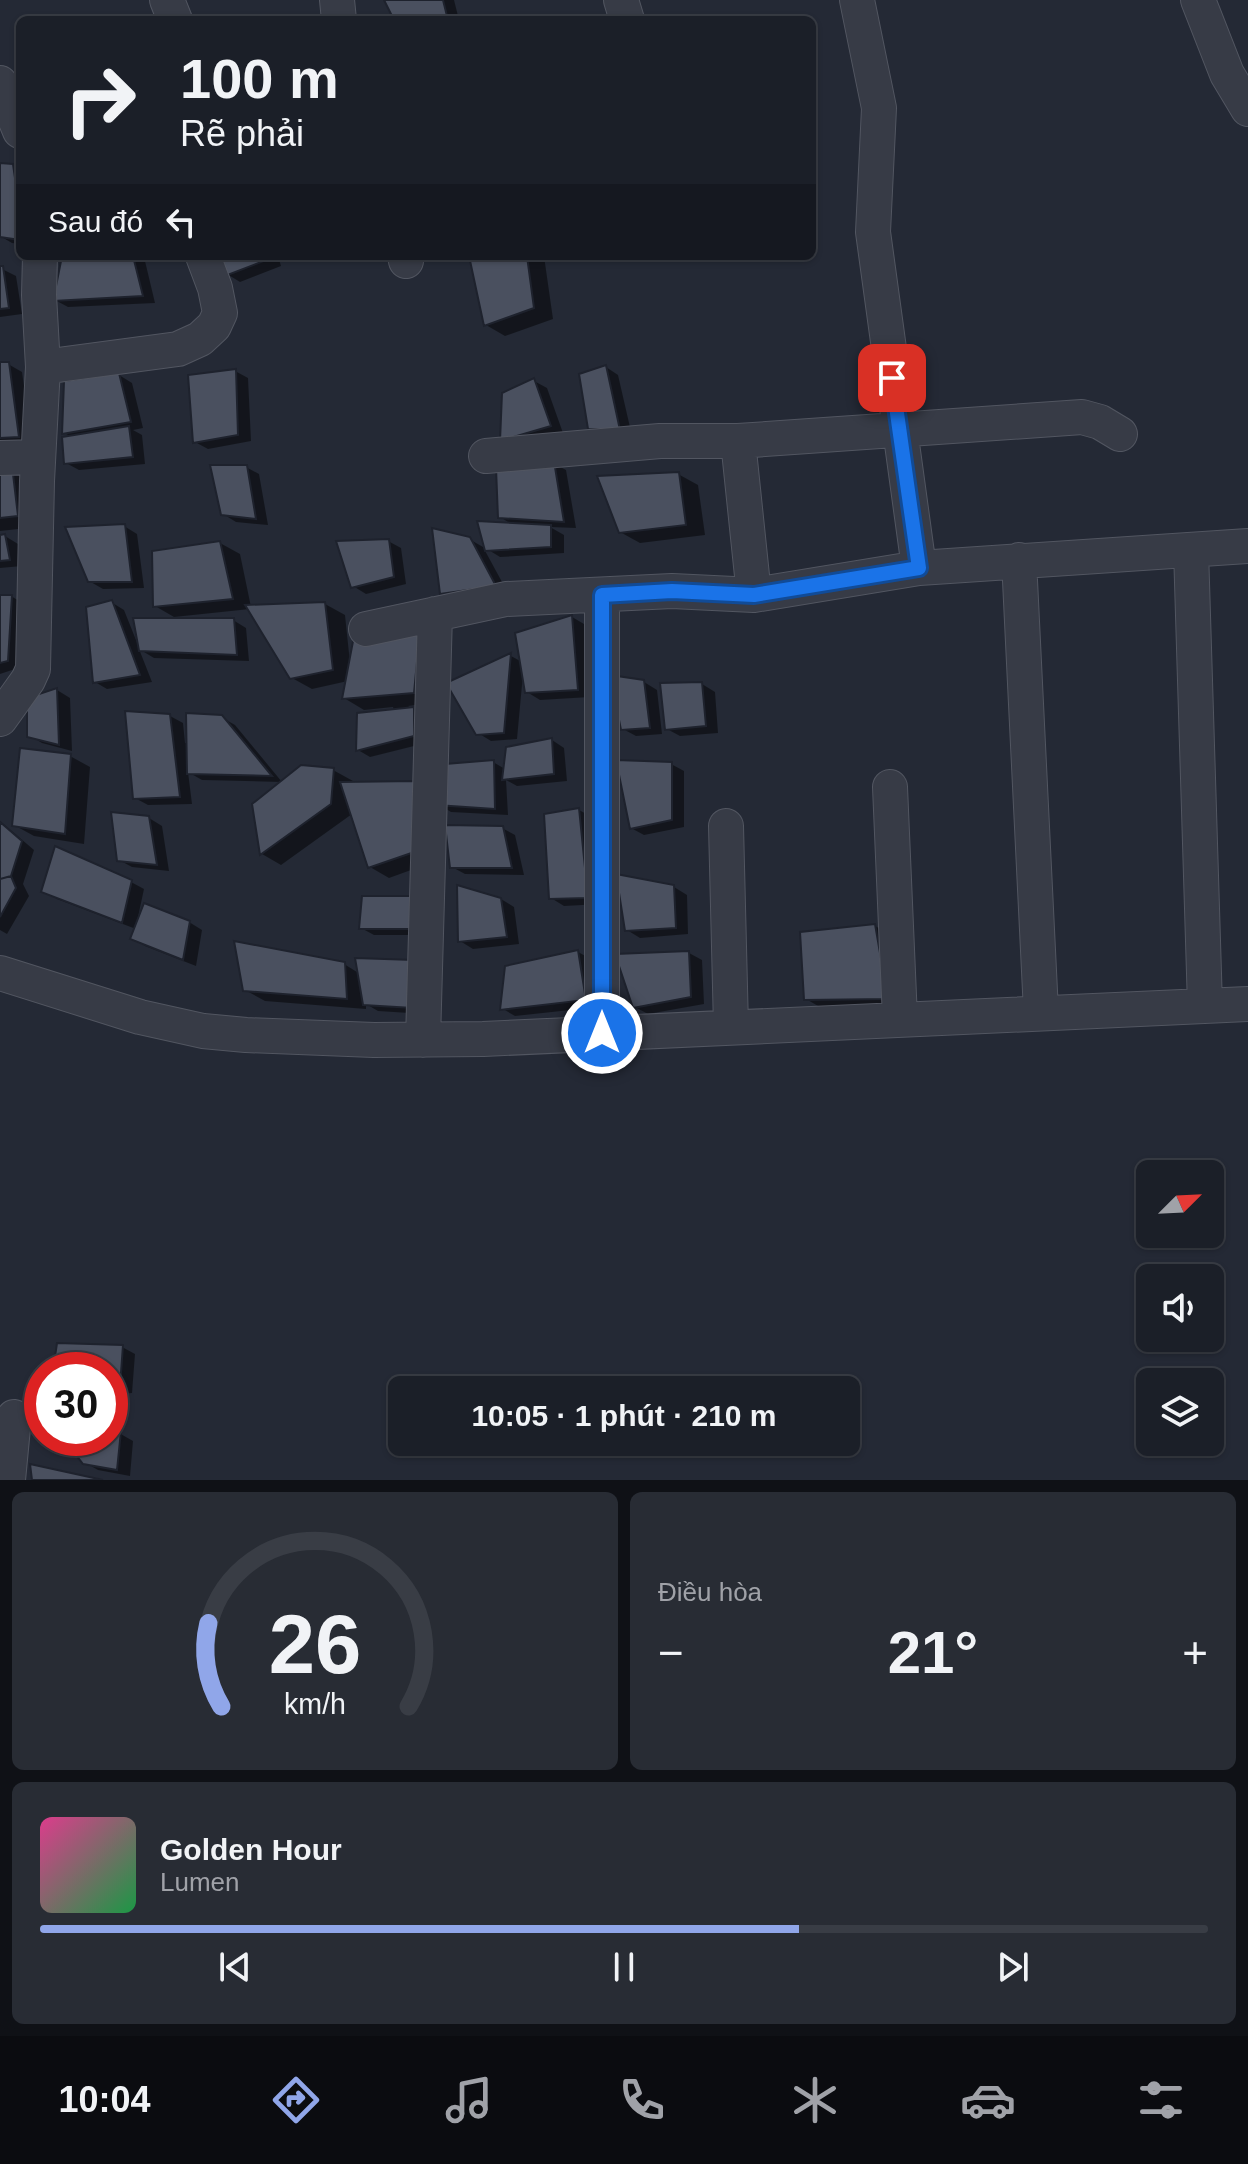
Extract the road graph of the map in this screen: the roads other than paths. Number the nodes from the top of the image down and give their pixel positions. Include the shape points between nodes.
1 (857, 0) edge
2 (1198, 0) edge
3 (0, 83) edge
4 (1248, 109) edge
5 (16, 119) edge
6 (40, 260) edge
7 (204, 260) edge
8 (43, 367) junction
9 (900, 431) junction
10 (1120, 434) dead end
11 (738, 441) junction
12 (486, 456) dead end
13 (38, 457) junction
14 (0, 458) edge
15 (1248, 546) edge
16 (1191, 550) junction
17 (1019, 560) junction
18 (919, 568) junction
19 (602, 595) junction
20 (754, 595) junction
21 (435, 614) junction
22 (366, 629) dead end
23 (0, 719) edge
24 (890, 787) dead end
25 (726, 826) dead end
26 (0, 973) edge
27 (1248, 1004) edge
28 (1205, 1006) junction
29 (1041, 1012) junction
30 (900, 1019) junction
31 (731, 1027) junction
32 (602, 1033) junction
33 (423, 1040) junction
34 (14, 1417) dead end
35 (8, 1480) edge

1 - 9 street via 879,108 873,232
2 - 4 street via 1227,74
3 - 5 street
6 - 8 street
7 - 8 street via 220,313 200,339 178,349
8 - 13 street
9 - 10 street via 1082,417
9 - 11 street
9 - 18 street
11 - 12 street via 660,441
11 - 20 street
13 - 14 street
13 - 23 street via 33,669
15 - 16 street
16 - 17 street
16 - 28 street
17 - 18 street
17 - 29 street
18 - 20 street
19 - 20 street
19 - 21 street via 506,599
19 - 32 street
21 - 22 street
21 - 33 street
24 - 30 street
25 - 31 street
26 - 33 street via 203,1031
27 - 28 street
28 - 29 street
29 - 30 street
30 - 31 street
31 - 32 street
32 - 33 street
34 - 35 street

